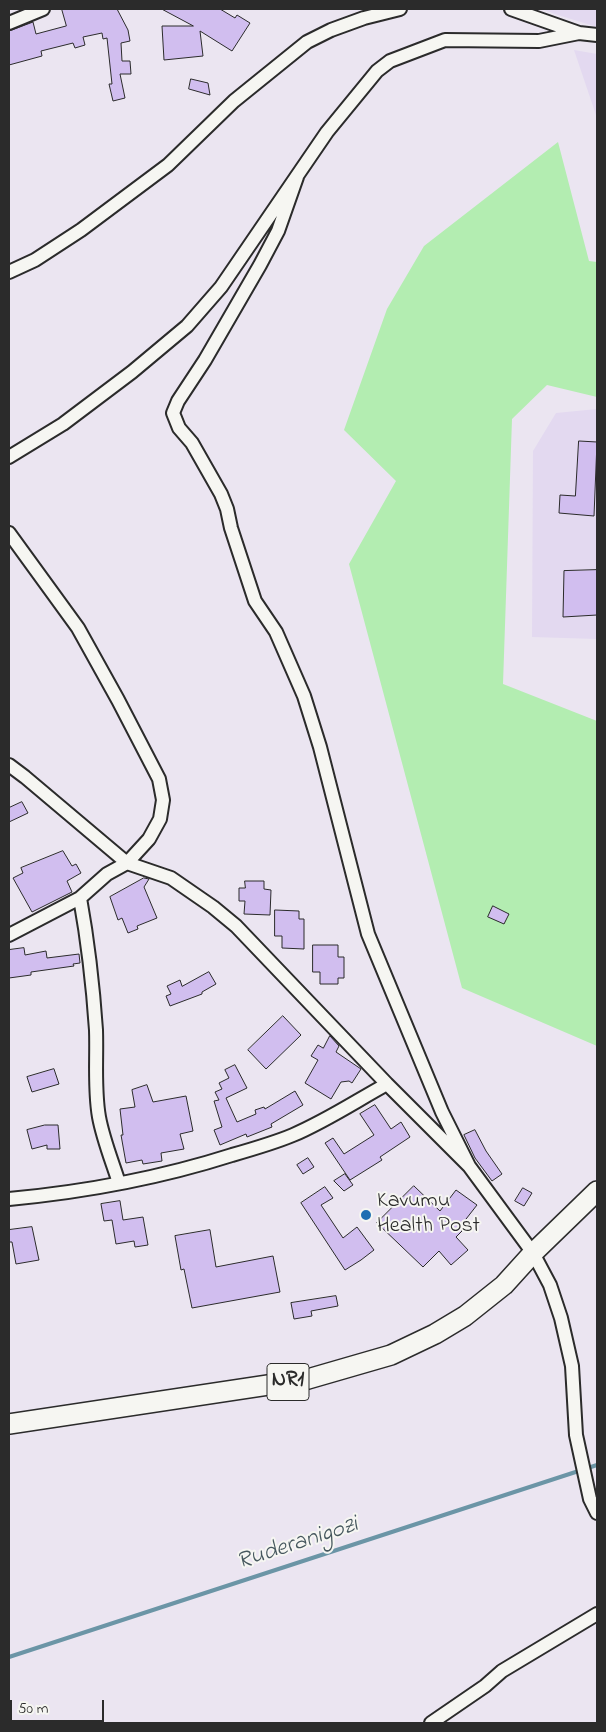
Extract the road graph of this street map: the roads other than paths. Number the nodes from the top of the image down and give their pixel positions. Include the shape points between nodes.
1 (43, 9) edge
2 (400, 9) edge
3 (511, 9) edge
4 (9, 24) edge
5 (579, 33) junction
6 (597, 35) edge
7 (296, 177) junction
8 (9, 272) edge
9 (9, 457) edge
10 (9, 533) edge
11 (9, 765) edge
12 (25, 777) junction
13 (9, 778) edge
14 (127, 863) junction
15 (80, 898) junction
16 (9, 935) edge
17 (387, 1084) junction
18 (469, 1166) junction
19 (119, 1183) junction
20 (597, 1191) edge
21 (9, 1199) edge
22 (533, 1253) junction
23 (9, 1424) edge
24 (597, 1513) edge
25 (597, 1614) edge
26 (431, 1723) edge

1 - 4 street
2 - 8 street via 356,21 307,42 234,101 168,166 81,230
3 - 5 street
5 - 6 street
5 - 7 street via 539,41 445,40 390,61 377,71 327,132
7 - 9 street via 221,288 187,326 63,424
7 - 18 street via 278,231 173,413 224,501 255,601 276,632 304,696 368,934 442,1112
10 - 14 street via 78,628 158,779 163,800 160,819 149,839
11 - 12 street
12 - 13 street
12 - 14 street
14 - 15 street via 107,874
14 - 17 street via 171,878 236,926
15 - 16 street
15 - 19 street via 93,992 99,1118
17 - 18 street
17 - 19 street via 293,1135 218,1160
18 - 22 street
19 - 21 street
20 - 22 highway, NR1
22 - 23 highway, NR1 via 504,1285 465,1316 391,1355 308,1379
22 - 24 street via 550,1284 561,1318 572,1366 576,1435 590,1499
25 - 26 street via 502,1671

